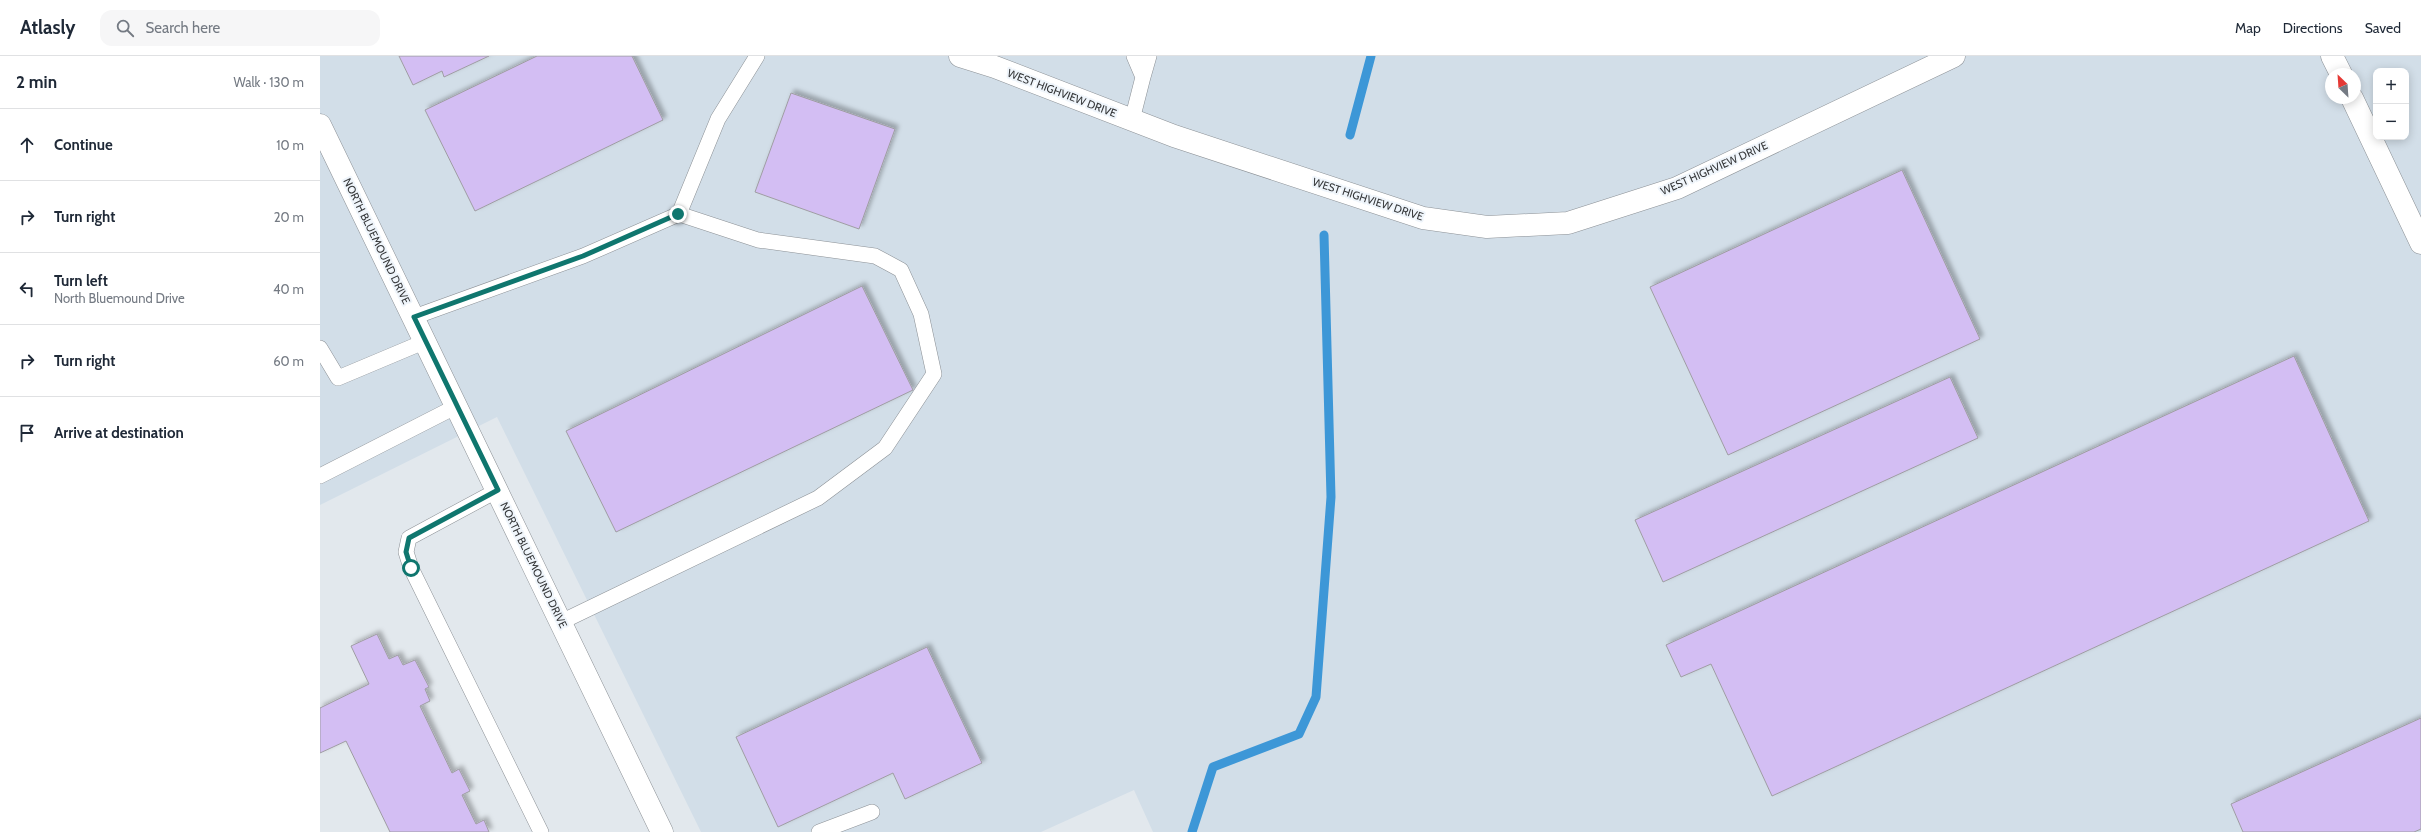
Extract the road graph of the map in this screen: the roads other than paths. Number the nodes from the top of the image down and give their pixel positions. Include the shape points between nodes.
1 (757, 56) edge
2 (1134, 56) edge
3 (1149, 56) edge
4 (1954, 56) edge
5 (2332, 56) edge
6 (966, 57) edge
7 (2338, 68) edge
8 (1143, 77) junction
9 (2355, 104) edge
10 (1132, 120) junction
11 (320, 125) edge
12 (678, 214) junction
13 (2421, 243) edge
14 (414, 317) junction
15 (426, 341) junction
16 (320, 348) edge
17 (457, 406) junction
18 (320, 476) edge
19 (498, 490) junction
20 (561, 622) junction
21 (872, 812) dead end
22 (541, 832) edge
23 (662, 832) edge
24 (819, 832) edge

1 - 12 lane via 718,119
2 - 8 lane
3 - 8 lane
4 - 10 street, WEST HIGHVIEW DRIVE via 1676,188 1568,223 1488,227 1423,218
5 - 7 street
6 - 10 street, WEST HIGHVIEW DRIVE
8 - 10 lane
9 - 13 street
11 - 14 street, NORTH BLUEMOUND DRIVE
12 - 14 lane via 583,256
12 - 20 lane via 758,240 875,256 901,270 921,314 934,374 885,448 818,498
14 - 15 street, NORTH BLUEMOUND DRIVE
15 - 16 lane via 338,378
15 - 17 street, NORTH BLUEMOUND DRIVE
17 - 18 lane
17 - 19 street, NORTH BLUEMOUND DRIVE
19 - 20 street, NORTH BLUEMOUND DRIVE
19 - 22 lane via 409,538 406,552 411,568
20 - 23 street, NORTH BLUEMOUND DRIVE
21 - 24 lane

